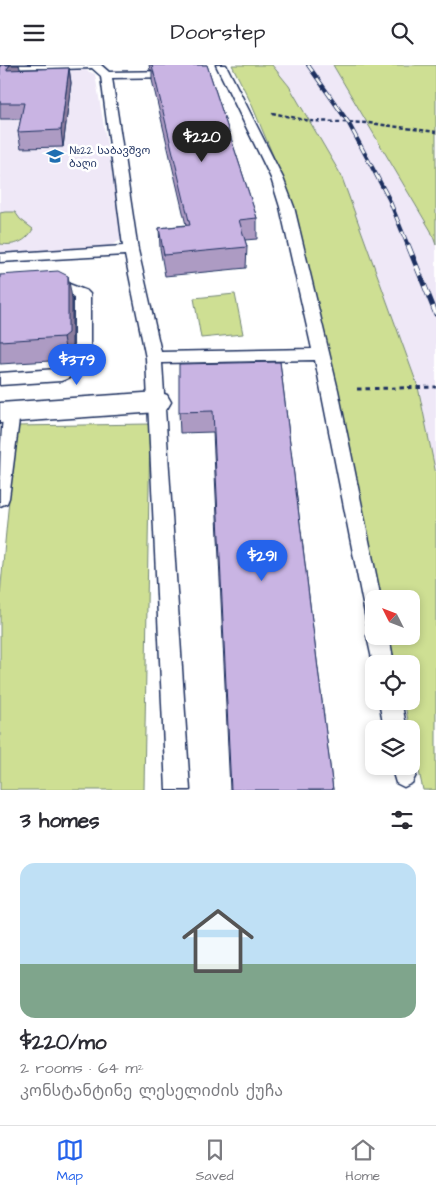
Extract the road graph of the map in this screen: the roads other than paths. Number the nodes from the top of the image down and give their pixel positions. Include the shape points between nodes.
1 (95, 65) edge
2 (0, 68) edge
3 (220, 71) edge
4 (185, 74) edge
5 (106, 75) junction
6 (131, 250) junction
7 (0, 258) edge
8 (0, 286) edge
9 (320, 354) junction
10 (154, 357) junction
11 (0, 379) edge
12 (158, 402) junction
13 (5, 413) edge
14 (0, 498) edge
15 (369, 590) edge
16 (178, 790) edge

1 - 2 lane
1 - 5 lane
3 - 9 lane via 242,106 277,178 287,207
4 - 5 lane
5 - 6 lane
6 - 7 lane
6 - 10 lane
8 - 11 lane via 64,287 82,294 82,359 61,375
9 - 10 lane
9 - 15 lane via 330,390
10 - 12 lane
12 - 13 street
12 - 16 lane
13 - 14 lane

